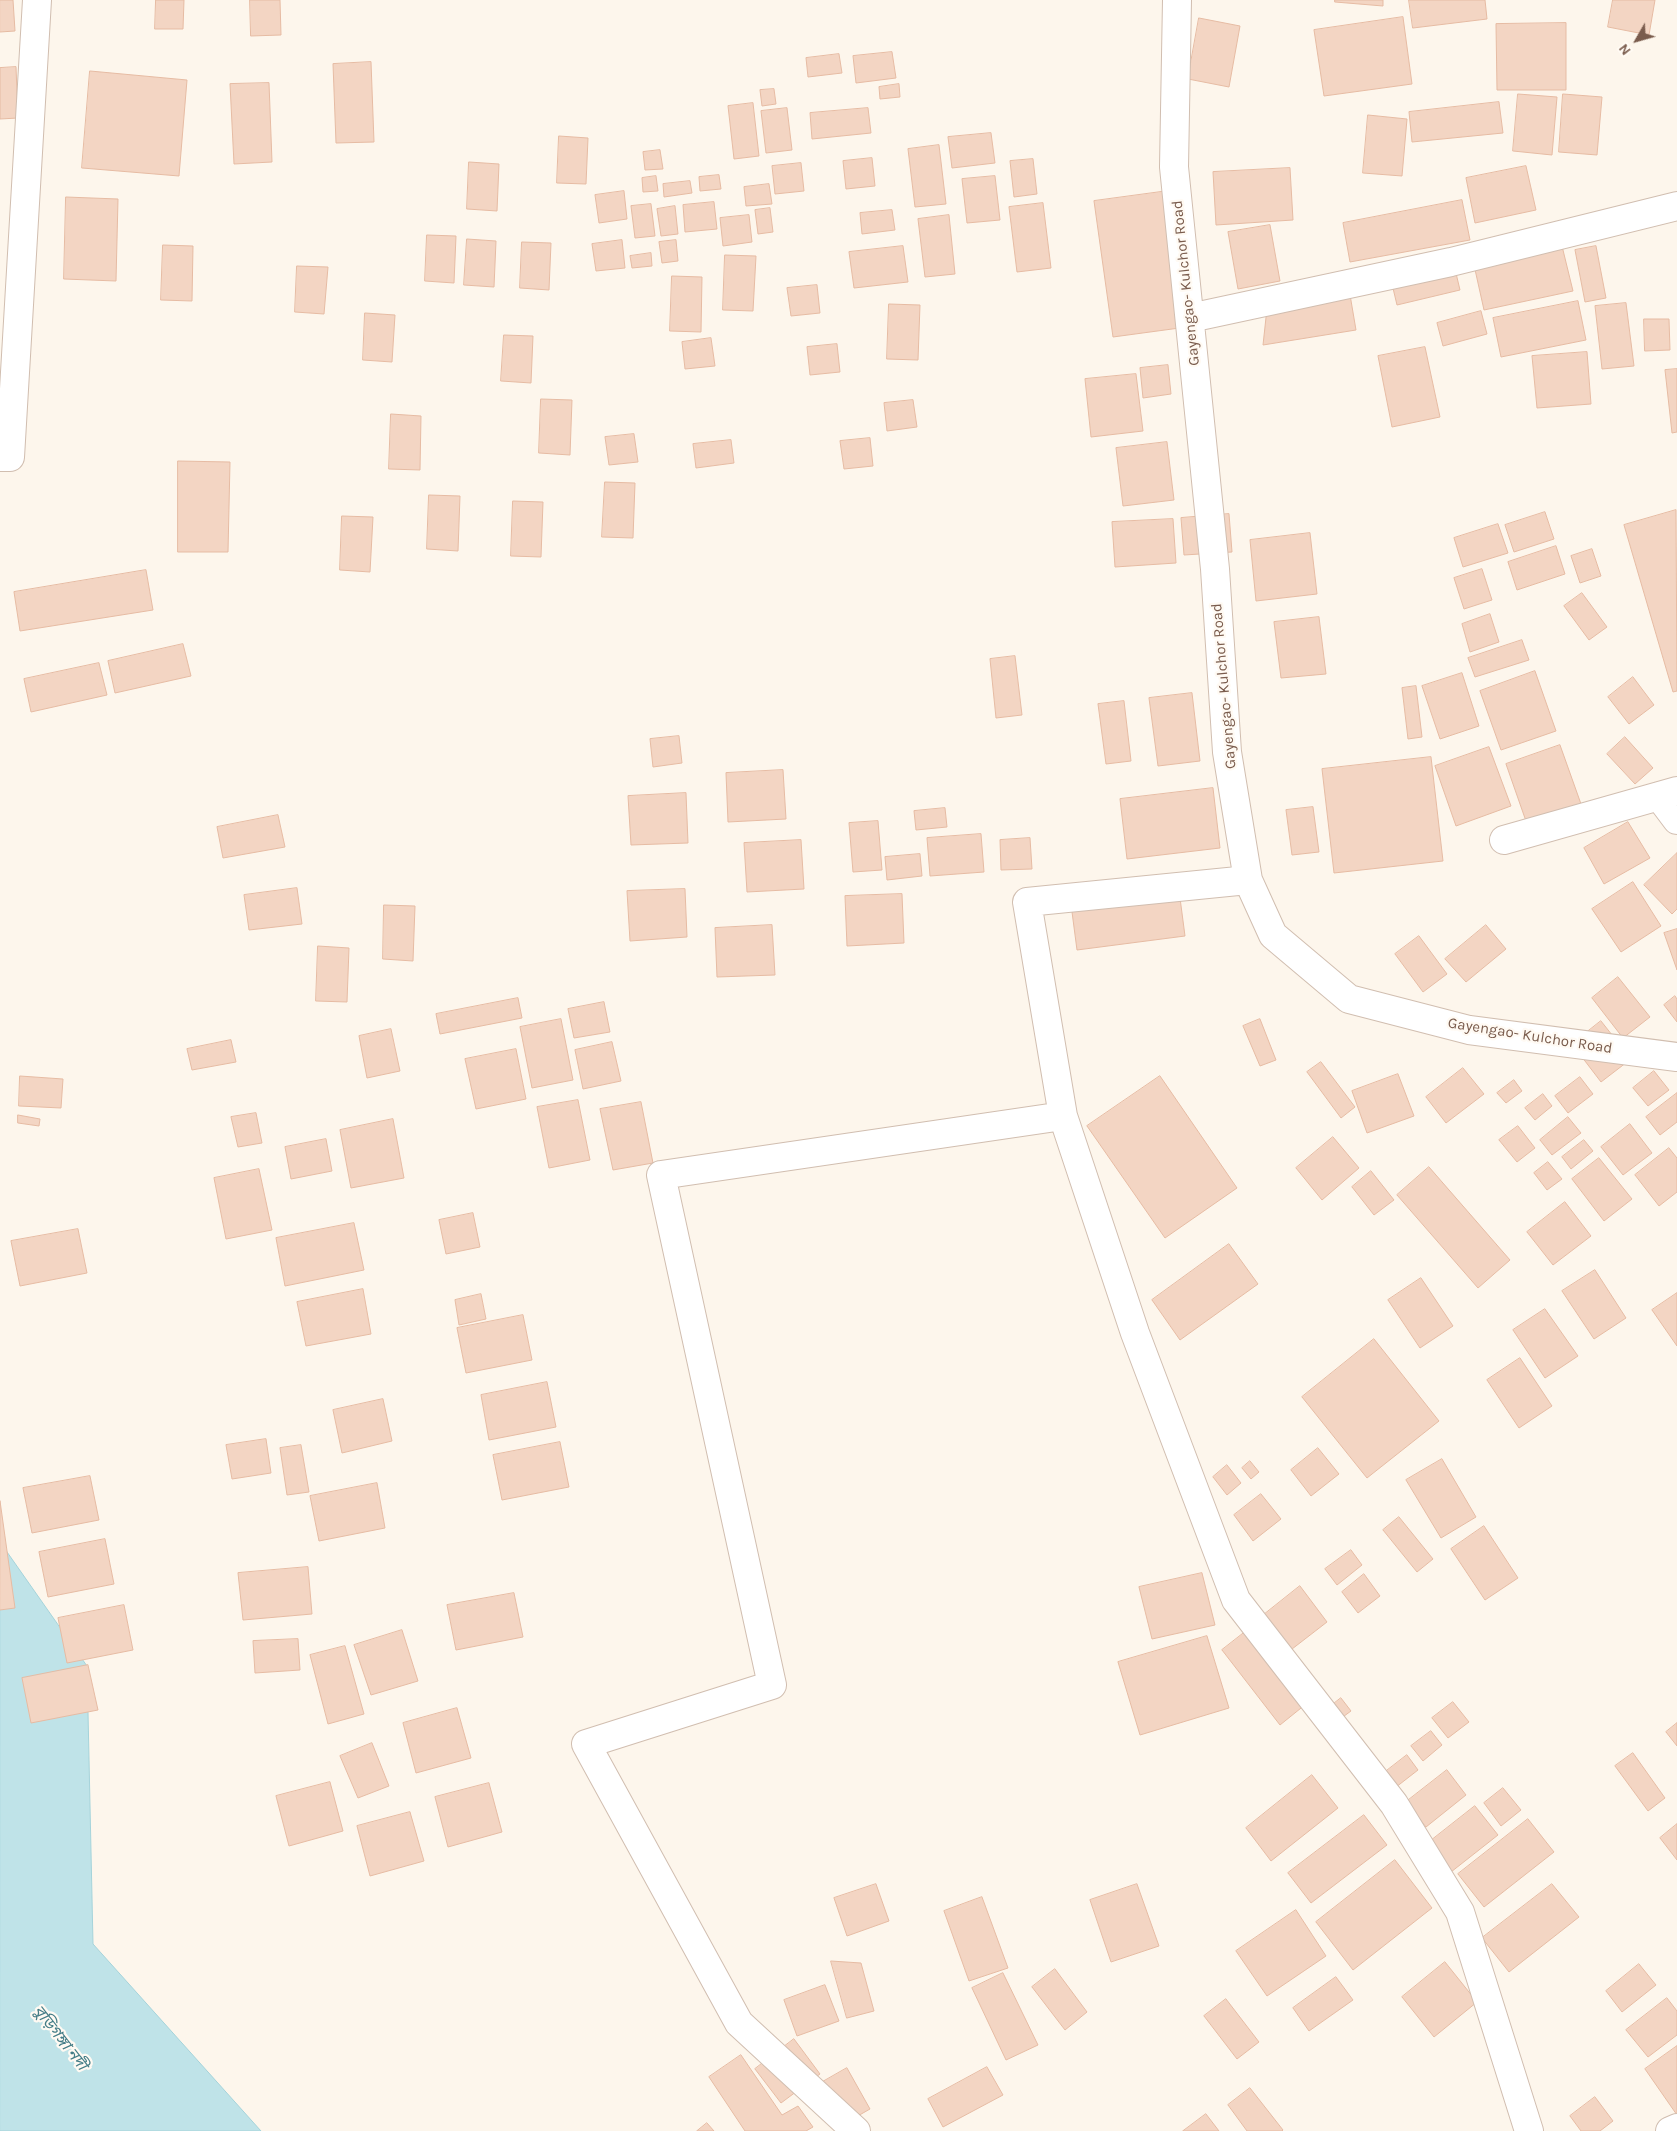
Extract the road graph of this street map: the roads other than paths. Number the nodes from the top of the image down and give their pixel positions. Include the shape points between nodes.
1 (37, 0) edge
2 (1177, 0) edge
3 (1677, 206) edge
4 (1190, 318) junction
5 (0, 457) edge
6 (1668, 793) edge
7 (1677, 820) edge
8 (1504, 840) dead end
9 (1248, 880) junction
10 (1677, 1057) edge
11 (1063, 1116) junction
12 (1677, 2128) edge
13 (856, 2131) edge
14 (1529, 2131) edge
15 (1670, 2131) edge

1 - 5 street via 10,457
2 - 4 street, Gayengao- Kulchor Road via 1174,168
3 - 4 street via 1450,262
4 - 9 street, Gayengao- Kulchor Road via 1215,569 1227,752
6 - 7 street
6 - 8 street
9 - 10 street, Gayengao- Kulchor Road via 1273,935 1349,999 1469,1030
9 - 11 street via 1027,902
11 - 13 street via 661,1175 772,1686 586,1744 739,2023
11 - 14 street via 1135,1333 1236,1600 1394,1804 1460,1912
12 - 15 street

